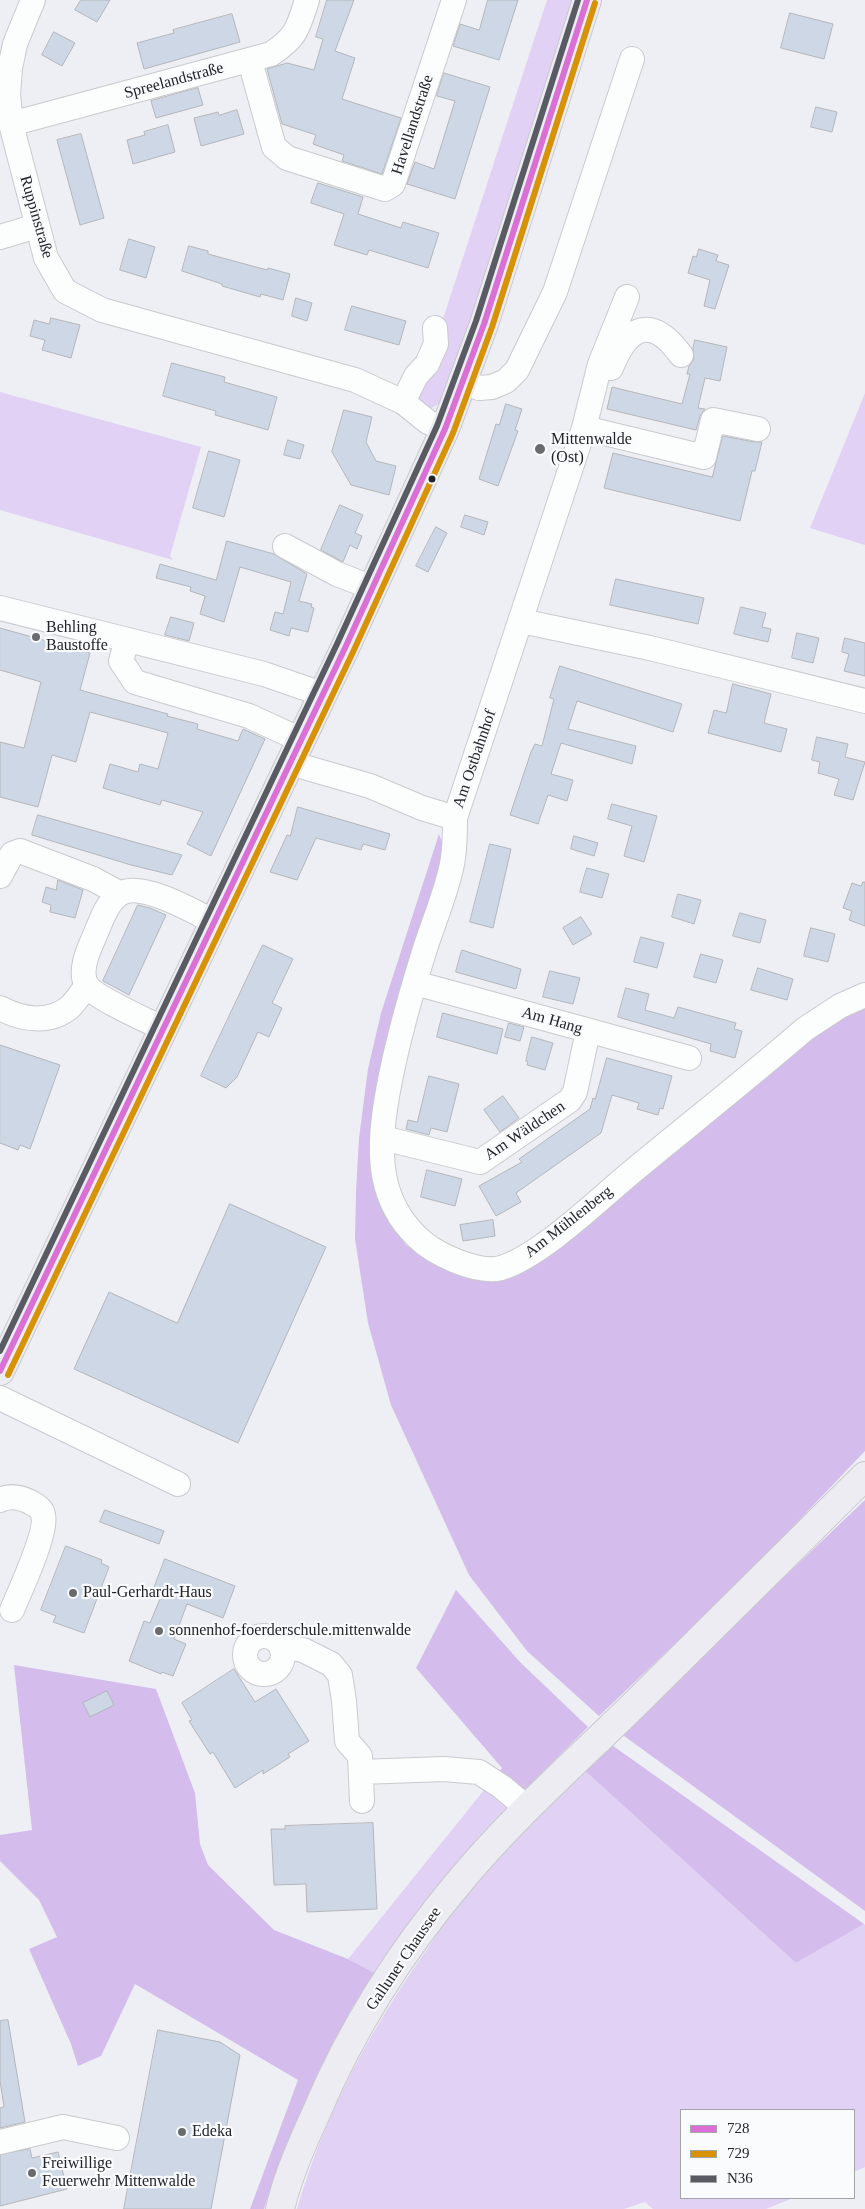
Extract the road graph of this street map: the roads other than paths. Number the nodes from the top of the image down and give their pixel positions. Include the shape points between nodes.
1 (33, 0) edge
2 (307, 0) edge
3 (454, 0) edge
4 (587, 0) edge
5 (632, 59) dead end
6 (250, 61) junction
7 (4, 93) edge
8 (11, 124) junction
9 (37, 226) junction
10 (0, 237) edge
11 (627, 297) dead end
12 (435, 328) dead end
13 (681, 355) dead end
14 (464, 382) junction
15 (403, 402) junction
16 (584, 428) junction
17 (445, 429) junction
18 (758, 430) dead end
19 (285, 546) dead end
20 (372, 588) junction
21 (0, 608) edge
22 (521, 621) junction
23 (127, 640) junction
24 (322, 694) junction
25 (865, 701) edge
26 (295, 751) junction
27 (455, 818) junction
28 (0, 876) edge
29 (119, 893) junction
30 (214, 922) junction
31 (415, 983) junction
32 (87, 985) junction
33 (865, 995) edge
34 (0, 1008) edge
35 (164, 1028) junction
36 (588, 1031) junction
37 (688, 1058) dead end
38 (383, 1138) junction
39 (0, 1371) edge
40 (0, 1398) edge
41 (865, 1476) edge
42 (178, 1484) dead end
43 (0, 1500) edge
44 (12, 1610) dead end
45 (281, 1646) dead end
46 (361, 1772) junction
47 (362, 1801) dead end
48 (528, 1810) junction
49 (117, 2138) dead end
50 (0, 2142) edge
51 (280, 2209) edge

1 - 7 street, Ruppinstraße via 15,44
2 - 6 street, Spreelandstraße via 297,31 288,43 271,54
3 - 6 street, Havellandstraße via 393,184 385,189 287,158 274,147
4 - 14 main road
5 - 14 street via 554,292 517,370 506,381 492,387 479,388
6 - 8 street, Spreelandstraße
7 - 8 street, Ruppinstraße
8 - 9 street, Ruppinstraße
9 - 10 street
9 - 15 street, Ruppinstraße via 55,276 65,291 81,300 102,310 355,380
11 - 16 street via 600,364
12 - 15 street via 436,344
13 - 16 street via 658,331 644,329 631,335 619,349
14 - 17 main road
15 - 17 street, Ruppinstraße via 428,422
16 - 18 street via 704,456 713,420
16 - 22 street, Am Ostbahnhof
17 - 20 main road
19 - 20 street via 337,574
20 - 24 main road
21 - 23 street
22 - 25 street via 650,648
22 - 27 street, Am Ostbahnhof
23 - 24 street via 264,674
23 - 26 street, Am Ostbahnhof via 121,661 134,682 249,716
24 - 26 main road
26 - 27 street, Am Ostbahnhof via 422,808
26 - 30 main road
27 - 31 street, Am Mühlenberg via 452,864
28 - 29 street via 12,854 20,851
29 - 30 street via 148,893
29 - 32 street via 110,903 87,954 84,973
30 - 35 main road
31 - 36 street, Am Hang
31 - 38 street, Am Mühlenberg via 389,1083
32 - 34 street via 71,1006 54,1017 30,1018
32 - 35 street
33 - 38 street, Am Mühlenberg via 840,1006 805,1029 552,1238 518,1261 498,1268 480,1268 459,1262 419,1239 407,1227 389,1199
35 - 39 main road
36 - 37 street, Am Hang
36 - 38 street, Am Wäldchen via 575,1092 570,1100 480,1162
40 - 42 street
41 - 48 main road, Galluner Chaussee via 587,1748
43 - 44 street via 22,1498 42,1510 44,1517 42,1531
45 - 46 street via 303,1650 331,1664 340,1675 347,1741 360,1756
46 - 47 street
46 - 48 street via 444,1769 479,1772 502,1786
48 - 51 main road, Galluner Chaussee via 421,1930 375,2000 338,2063 299,2151
49 - 50 street via 63,2127

